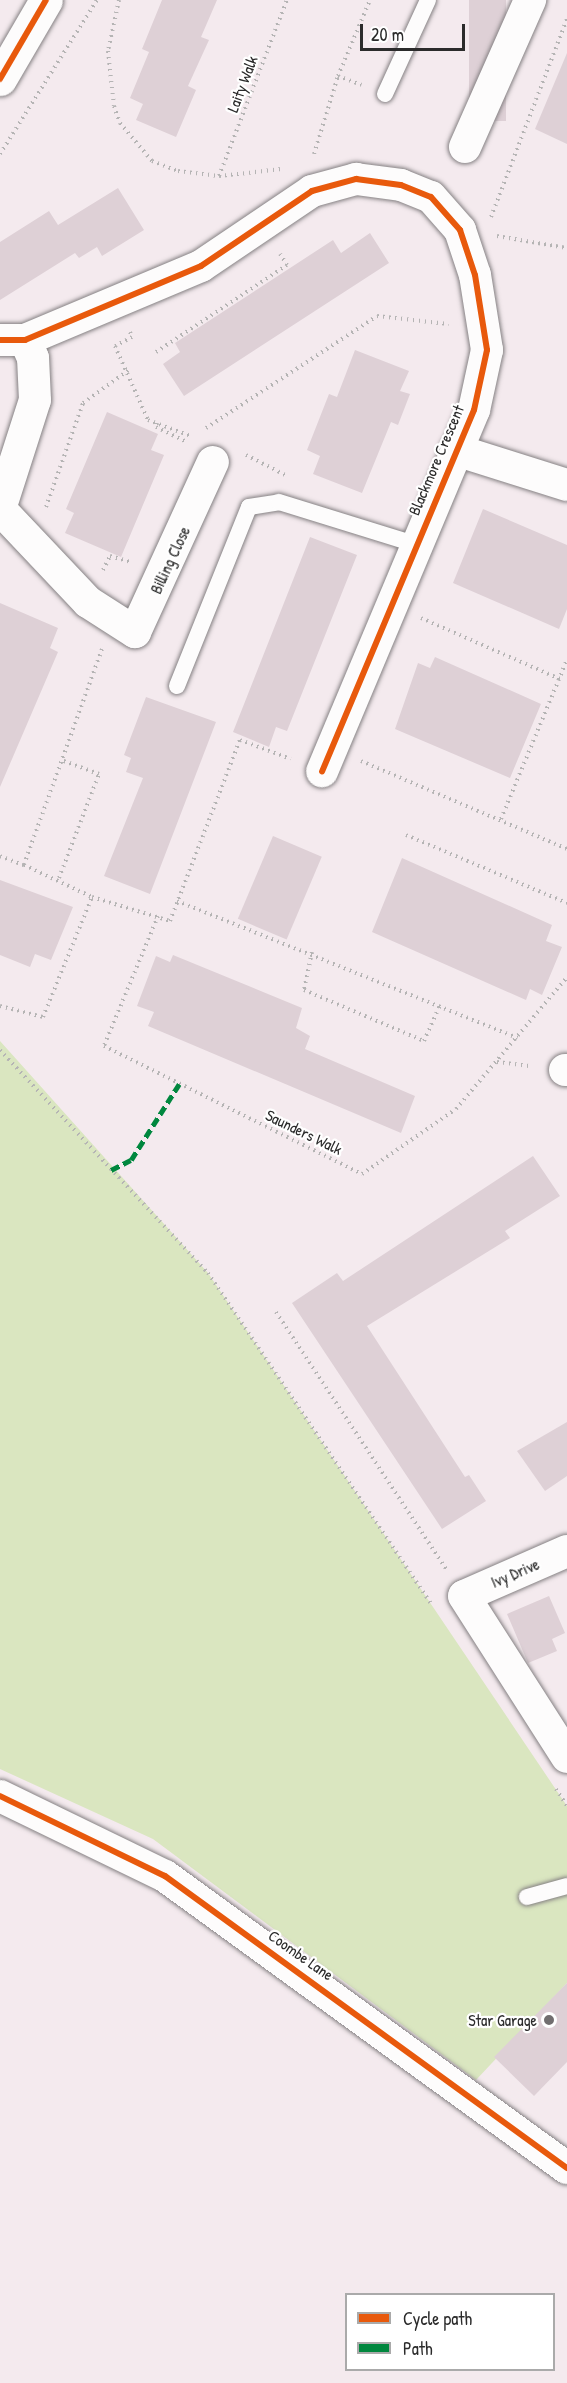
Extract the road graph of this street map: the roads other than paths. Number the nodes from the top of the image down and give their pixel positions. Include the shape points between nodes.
1 (46, 0) edge
2 (428, 0) edge
3 (530, 0) edge
4 (0, 79) edge
5 (386, 94) road end
6 (465, 147) dead end
7 (13, 340) edge
8 (456, 450) junction
9 (199, 458) road end
10 (567, 485) edge
11 (0, 509) edge
12 (415, 544) junction
13 (177, 686) dead end
14 (327, 760) road end
15 (567, 1551) edge
16 (567, 1757) edge
17 (0, 1796) edge
18 (567, 1886) edge
19 (527, 1897) dead end
20 (567, 2168) edge

1 - 4 street
2 - 5 lane
3 - 6 street
7 - 8 street, Blackmore Crescent via 201,266 312,191 356,179 401,185 431,197 460,230 475,275 487,350 474,410
7 - 11 street via 33,358 35,400
8 - 10 street, Blackmore Crescent
8 - 12 street, Blackmore Crescent
9 - 11 street, Billing Close via 135,633 101,610
12 - 13 lane via 279,502 249,507
12 - 14 street, Blackmore Crescent
15 - 16 street, Ivy Drive via 464,1596
17 - 20 street, Coombe Lane via 165,1876
18 - 19 lane

